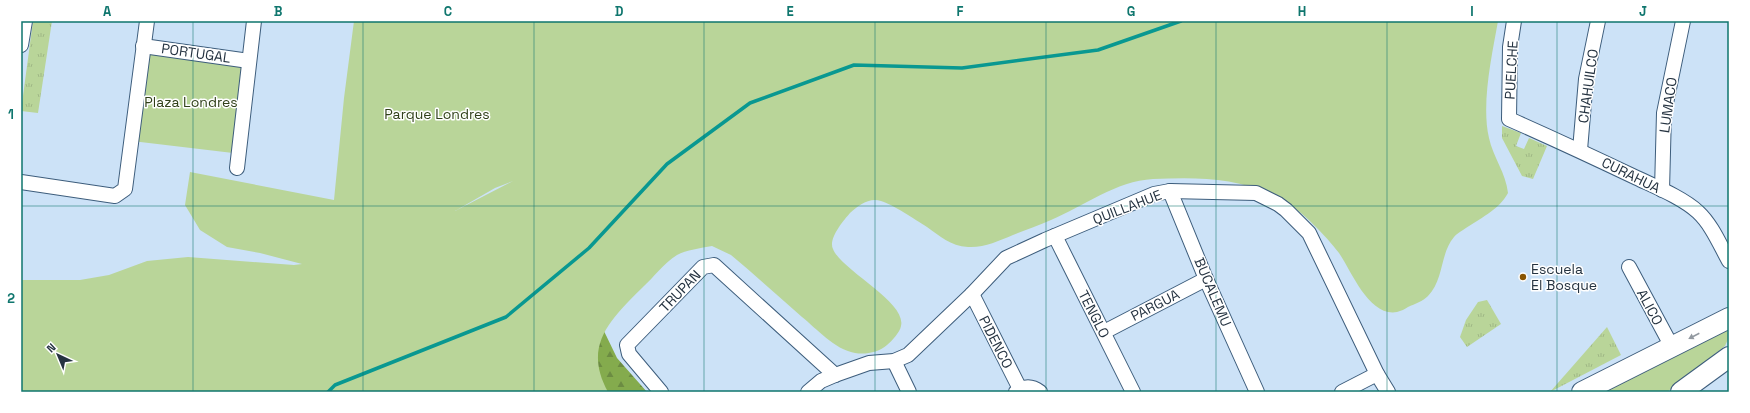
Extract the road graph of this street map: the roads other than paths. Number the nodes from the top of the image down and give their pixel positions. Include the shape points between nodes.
1 (25, 21) edge
2 (147, 21) edge
3 (254, 21) edge
4 (1514, 21) edge
5 (1598, 21) edge
6 (1683, 21) edge
7 (21, 45) edge
8 (143, 46) junction
9 (249, 61) junction
10 (1509, 119) joint
11 (1580, 150) junction
12 (237, 168) dead end
13 (21, 182) edge
14 (1662, 190) junction
15 (1170, 191) junction
16 (1054, 236) junction
17 (1729, 261) edge
18 (1629, 267) dead end
19 (1206, 279) junction
20 (972, 294) junction
21 (1729, 318) edge
22 (1104, 332) junction
23 (1672, 347) junction
24 (1729, 357) edge
25 (894, 361) junction
26 (1377, 374) junction
27 (835, 375) junction
28 (1018, 390) edge
29 (661, 392) edge
30 (808, 392) edge
31 (909, 392) edge
32 (1040, 392) edge
33 (1134, 392) edge
34 (1257, 392) edge
35 (1342, 392) edge
36 (1388, 392) edge
37 (1582, 392) edge
38 (1681, 392) edge

1 - 7 street
2 - 8 street
3 - 9 street
4 - 10 street, PUELCHE via 1510,47
5 - 11 street, CHAHUILCO via 1586,79
6 - 14 street, LUMACO via 1664,113
8 - 9 street, PORTUGAL
8 - 13 street via 125,189 115,196
9 - 12 street
10 - 11 street, CURAHUA
11 - 14 street, CURAHUA
14 - 17 street, CURAHUA via 1699,212
15 - 16 street, QUILLAHUE via 1154,194
15 - 19 street, BUCALEMU
15 - 26 street, QUILLAHUE via 1256,193 1286,210 1308,233
16 - 20 street, QUILLAHUE via 1006,258
16 - 22 street, TENGLO
18 - 23 street, ALICO
19 - 22 street, PARGUA
19 - 34 street, BUCALEMU
20 - 25 street, QUILLAHUE via 908,355
20 - 28 street, PIDENCO
21 -> 23 main road
22 - 33 street, TENGLO
23 - 37 main road
24 - 38 main road
25 - 27 street, QUILLAHUE via 869,363
25 - 31 street
26 - 35 street
26 - 36 street, QUILLAHUE
27 - 29 street, TRUPAN via 714,265 703,267 627,346 629,354
27 - 30 street, QUILLAHUE via 821,381
28 - 32 street, PIDENCO via 1027,387

